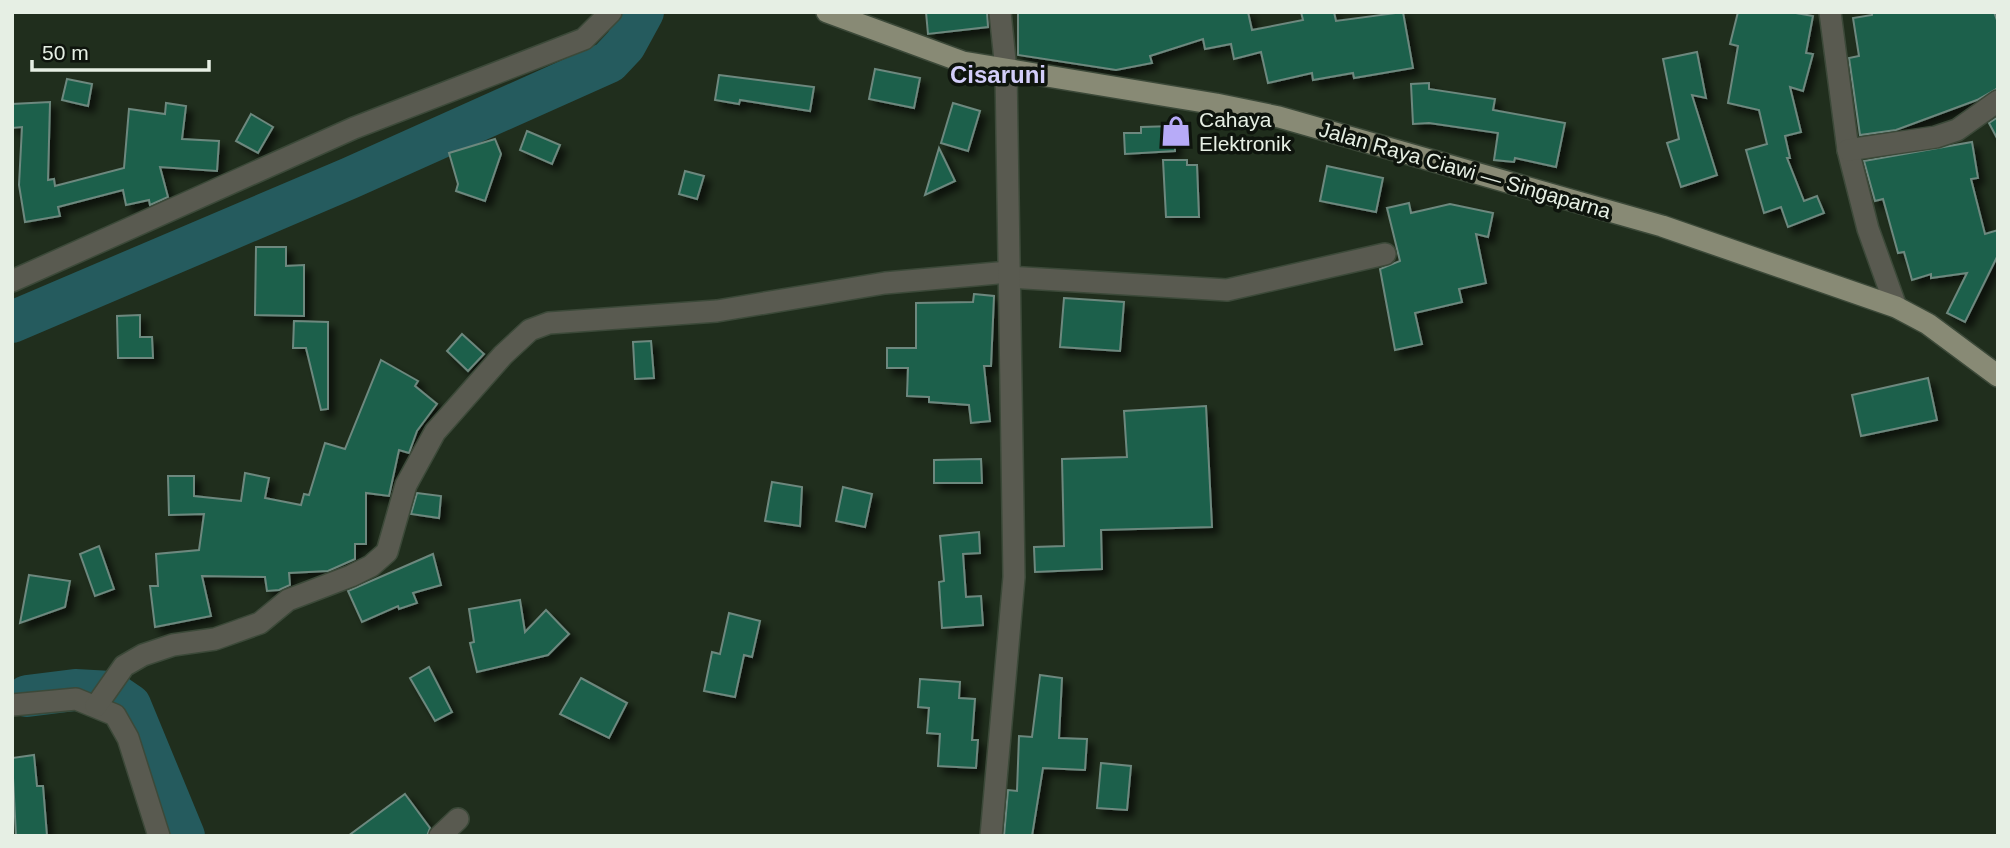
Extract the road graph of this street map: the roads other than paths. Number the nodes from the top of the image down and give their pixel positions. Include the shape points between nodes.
1 (611, 12) edge
2 (827, 12) edge
3 (1000, 12) edge
4 (1830, 12) edge
5 (1006, 71) junction
6 (1998, 101) edge
7 (1848, 150) junction
8 (1385, 254) dead end
9 (1009, 275) junction
10 (12, 282) edge
11 (1896, 307) junction
12 (1998, 376) edge
13 (99, 702) junction
14 (12, 705) edge
15 (458, 819) dead end
16 (159, 836) edge
17 (440, 836) edge
18 (991, 836) edge

1 - 10 street via 583,39 354,128
2 - 5 main road, Jalan Raya Ciawi — Singaparna via 963,62
3 - 5 street
4 - 7 street
5 - 9 street
5 - 11 main road, Jalan Raya Ciawi — Singaparna via 1279,117 1662,226
6 - 7 street via 1957,130 1936,138
7 - 11 street via 1868,229
8 - 9 street via 1227,290
9 - 13 street via 885,283 717,311 549,323 530,330 435,432 406,485 387,552 371,566 288,600 260,623 215,639 143,655 124,666
9 - 18 street via 1014,577
11 - 12 main road, Jalan Raya Ciawi — Singaparna via 1928,324
13 - 14 street via 76,698
13 - 16 street via 115,715 128,738
15 - 17 street

